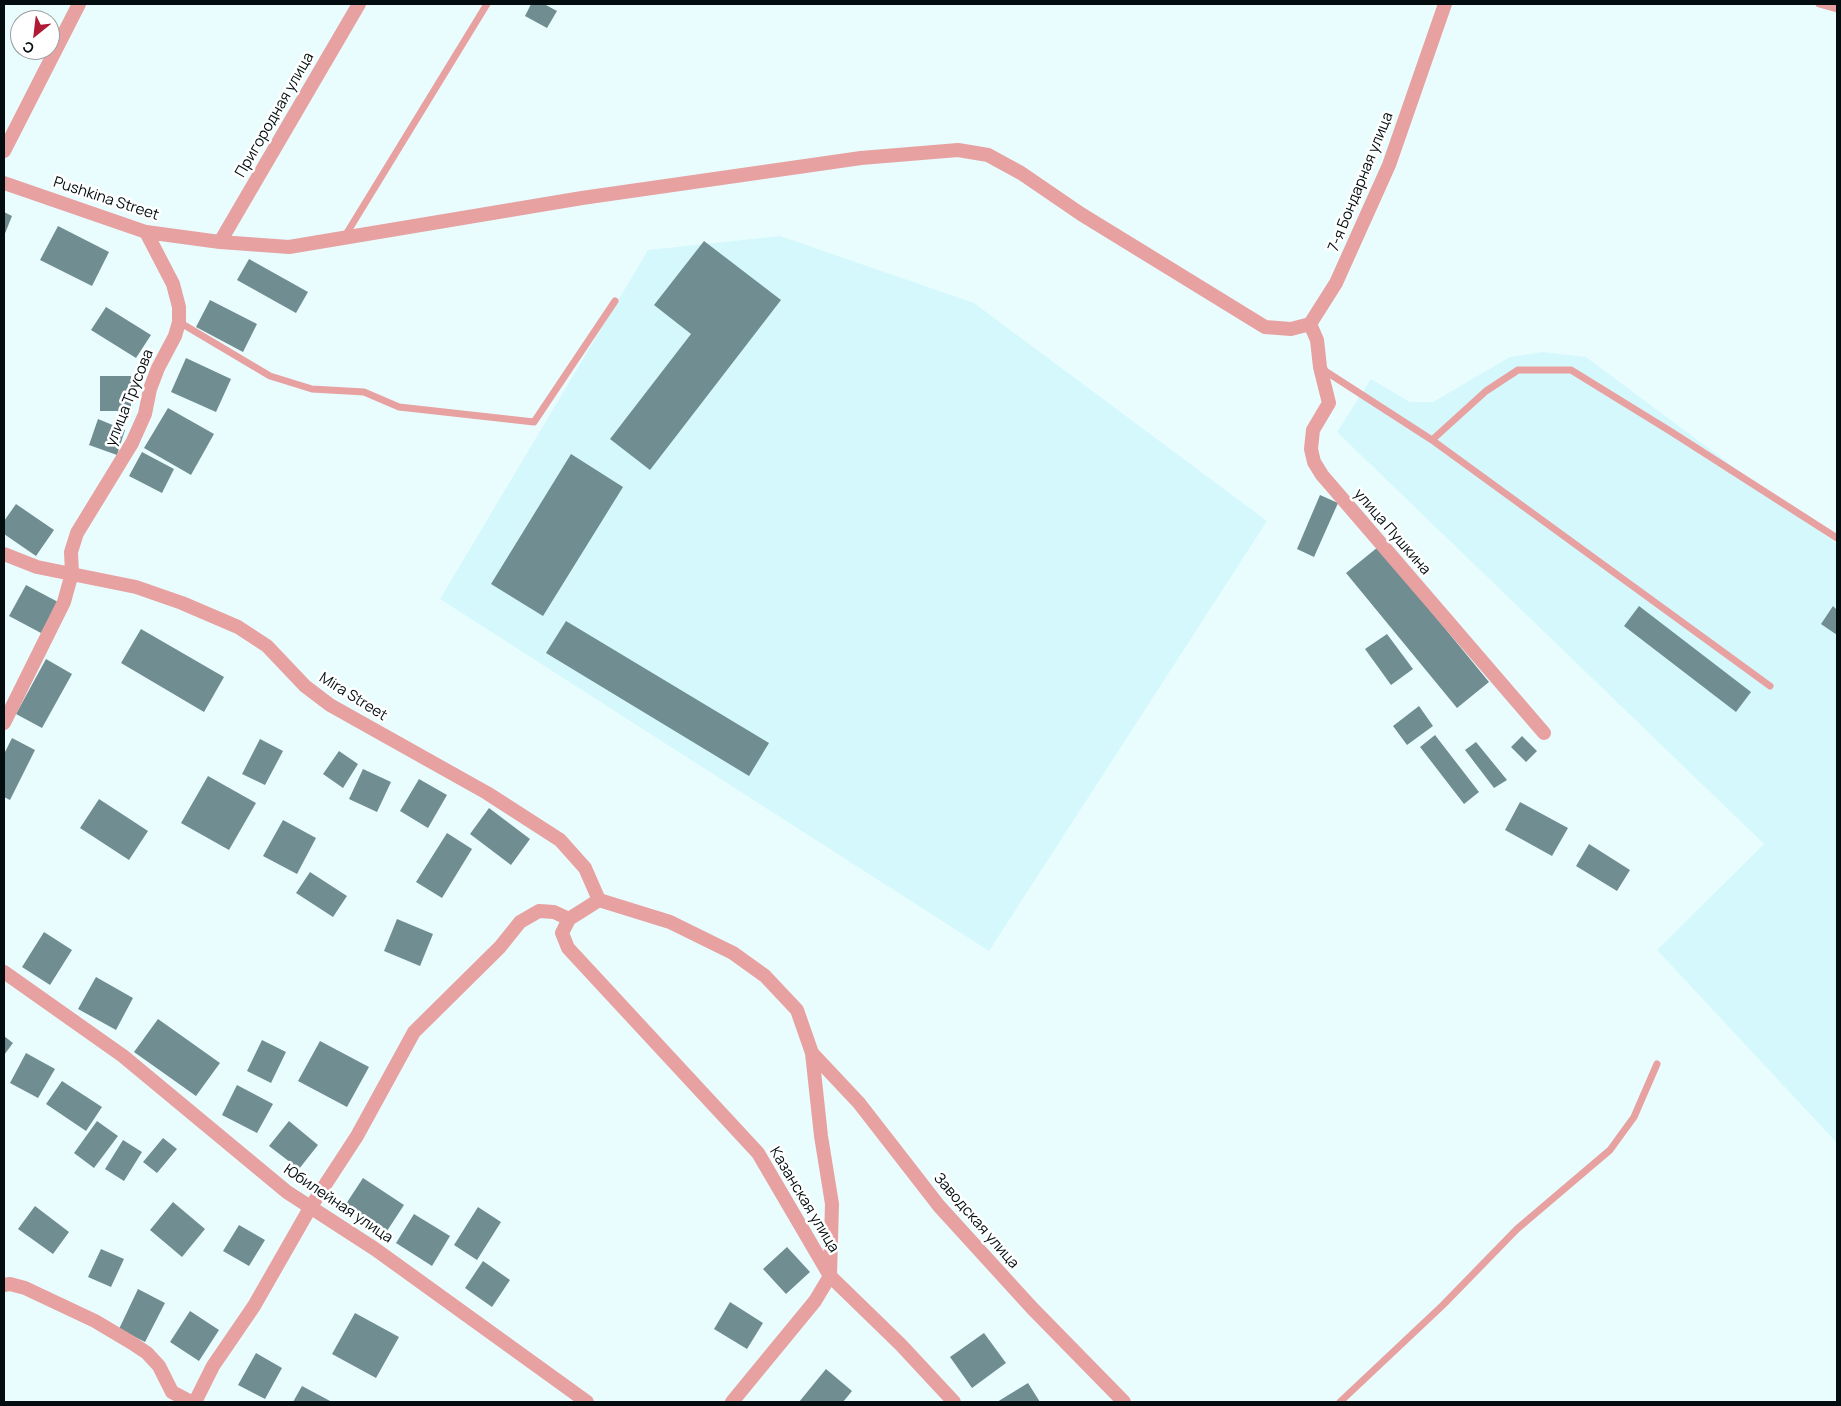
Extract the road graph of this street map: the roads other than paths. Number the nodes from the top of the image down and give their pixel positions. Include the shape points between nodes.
1 (79, 4) edge
2 (359, 4) edge
3 (487, 4) edge
4 (1445, 4) edge
5 (1819, 4) edge
6 (1837, 9) edge
7 (4, 151) edge
8 (4, 183) edge
9 (146, 232) junction
10 (344, 237) junction
11 (220, 242) junction
12 (615, 301) dead end
13 (179, 322) junction
14 (1310, 324) junction
15 (1320, 367) junction
16 (1432, 440) junction
17 (1837, 538) edge
18 (4, 554) edge
19 (72, 573) junction
20 (1770, 686) dead end
21 (4, 723) edge
22 (1544, 732) dead end
23 (599, 900) junction
24 (569, 919) junction
25 (4, 972) edge
26 (812, 1053) junction
27 (1657, 1064) dead end
28 (310, 1208) junction
29 (830, 1276) junction
30 (4, 1286) edge
31 (169, 1397) edge
32 (190, 1402) edge
33 (195, 1402) edge
34 (587, 1402) edge
35 (732, 1402) edge
36 (954, 1402) edge
37 (1124, 1402) edge
38 (1340, 1402) edge

1 - 7 street
2 - 11 street, Пригородная улица
3 - 10 lane
4 - 14 street, 7-я Бондарная улица via 1389,165 1336,283
5 - 6 lane
8 - 9 street, Pushkina Street
9 - 11 street, Pushkina Street
9 - 13 street, улица Трусова via 173,284
10 - 11 street, Pushkina Street via 289,247
10 - 14 street, Pushkina Street via 861,158 958,150 988,155 1021,173 1081,214 1265,327 1291,330
12 - 13 lane via 534,422 399,407 364,392 312,389 270,376
13 - 19 street, улица Трусова via 155,375 132,443 77,533 71,552
14 - 15 street, улица Пушкина via 1317,340
15 - 16 lane
15 - 22 street, улица Пушкина via 1329,404 1313,430 1310,449 1314,462
16 - 17 lane via 1486,391 1518,370 1571,370
16 - 20 lane
18 - 19 street, Mira Street via 37,567
19 - 21 street, улица Трусова via 56,622
19 - 23 street, Mira Street via 136,587 182,602 238,627 267,646 305,686 330,705 487,793 560,840 585,868
23 - 24 street
23 - 26 street via 670,922 749,964 797,1010
24 - 28 street via 554,912 539,911 520,922 500,947 414,1032 357,1136
24 - 29 street, Казанская улица via 562,933 568,948 758,1153
25 - 28 street, Юбилейная улица via 123,1056
26 - 29 street via 832,1204
26 - 37 street, Заводская улица via 859,1103 939,1206
27 - 38 lane via 1634,1117 1610,1150 1516,1228 1443,1305
28 - 33 street via 254,1306 213,1366
28 - 34 street, Юбилейная улица via 375,1249
29 - 35 street via 815,1301
29 - 36 street, Казанская улица
30 - 31 street via 10,1284 25,1288 95,1322 147,1353 159,1366
31 - 32 street

